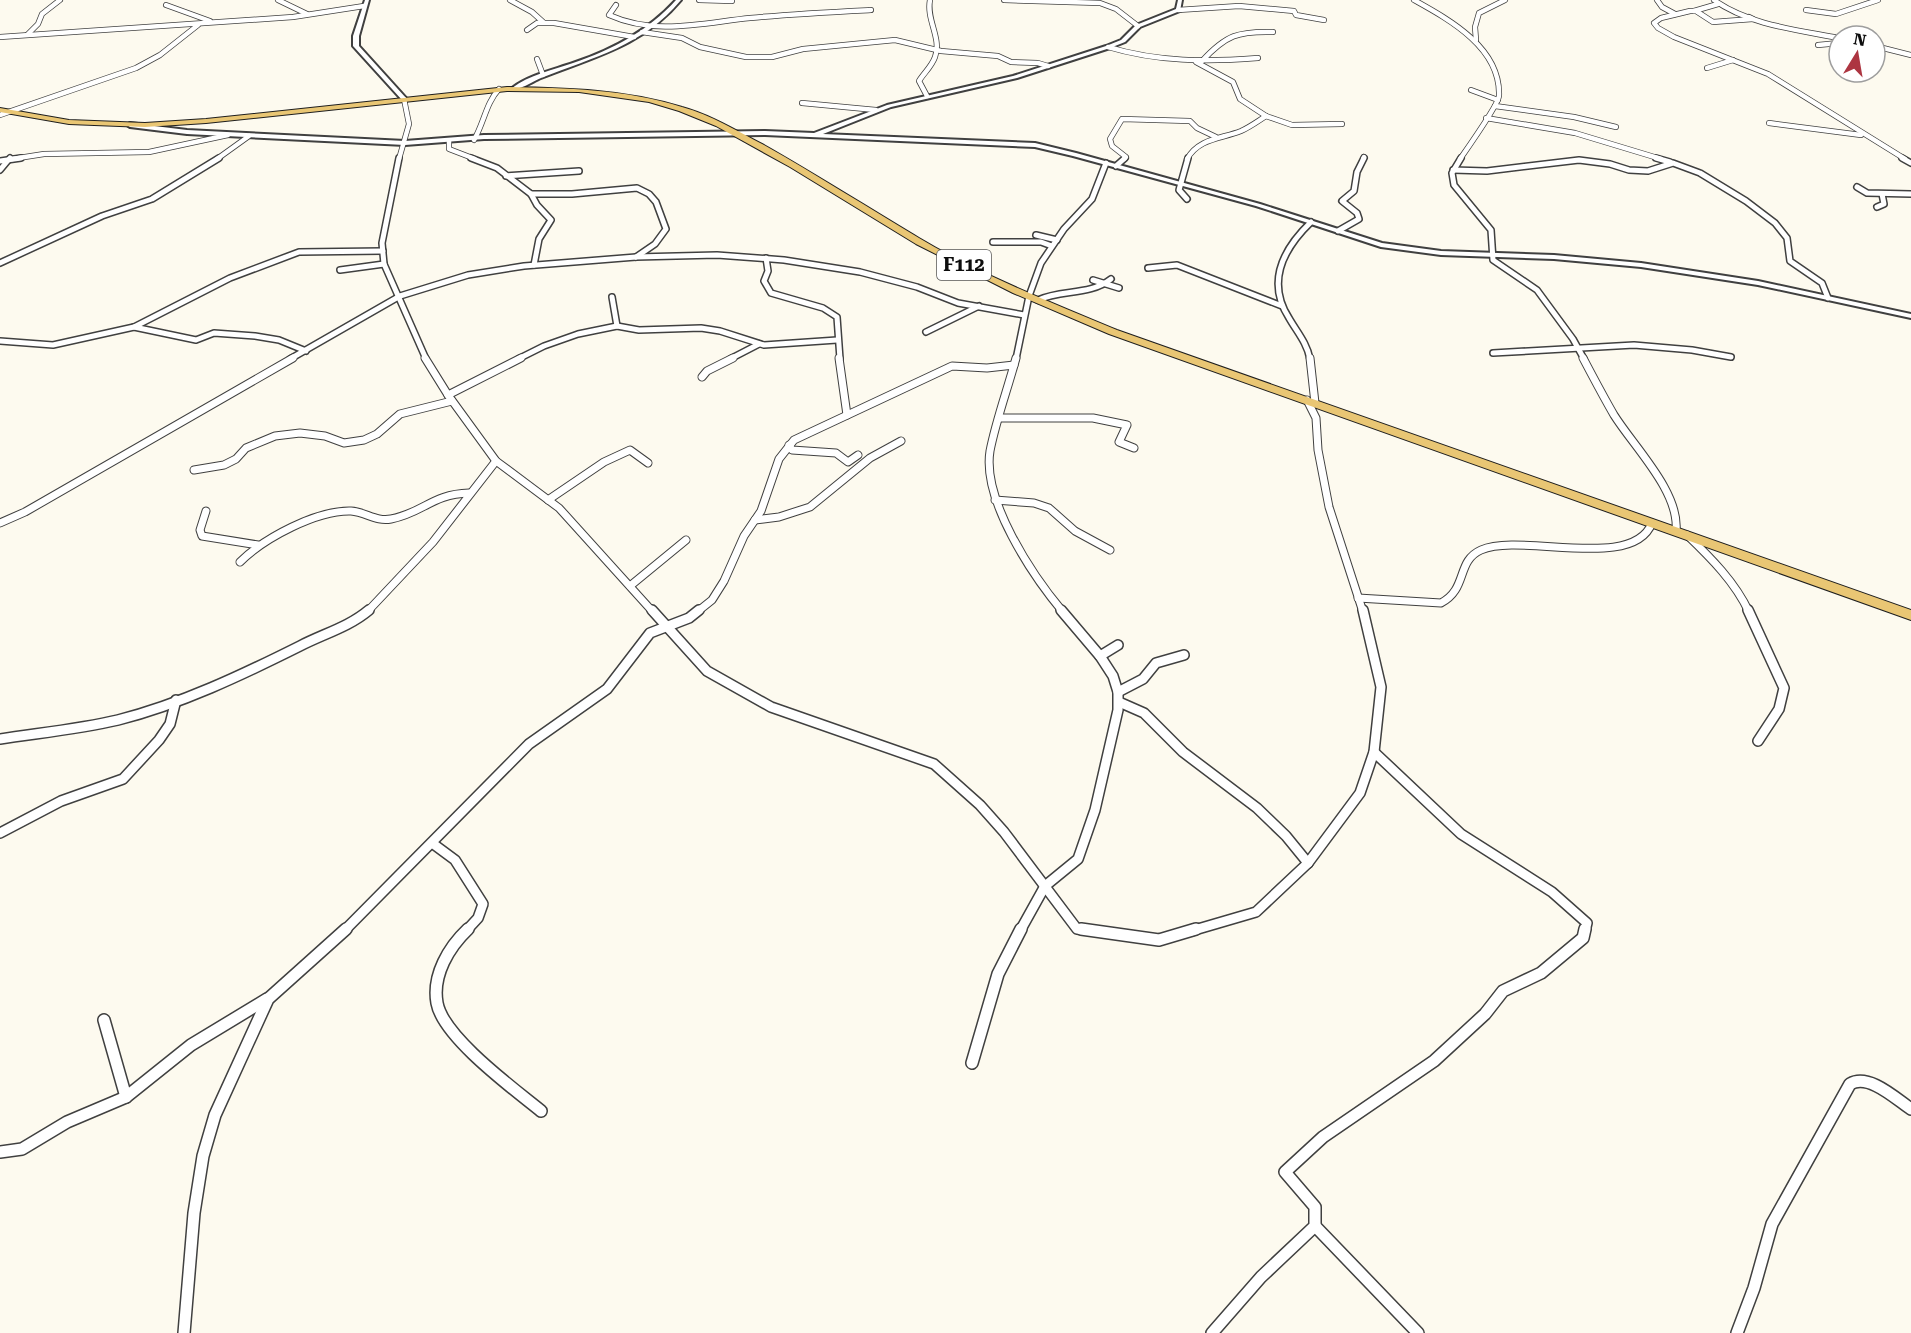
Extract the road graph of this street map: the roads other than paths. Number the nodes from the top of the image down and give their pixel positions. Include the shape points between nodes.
1 (60, 0) edge
2 (278, 0) edge
3 (510, 0) edge
4 (679, 0) edge
5 (699, 0) edge
6 (930, 0) edge
7 (1004, 0) edge
8 (1035, 0) edge
9 (1180, 0) edge
10 (1414, 0) edge
11 (1505, 0) edge
12 (1657, 0) edge
13 (1714, 0) edge
14 (1878, 0) edge
15 (732, 1) edge
16 (365, 3) edge
17 (1718, 4) junction
18 (166, 5) dead end
19 (616, 5) dead end
20 (871, 10) dead end
21 (1178, 10) junction
22 (1806, 10) dead end
23 (1694, 11) junction
24 (1675, 14) junction
25 (311, 15) junction
26 (1749, 17) junction
27 (1324, 20) dead end
28 (543, 22) junction
29 (215, 23) junction
30 (199, 25) junction
31 (652, 26) junction
32 (1138, 27) junction
33 (527, 30) dead end
34 (642, 32) junction
35 (1274, 33) dead end
36 (28, 34) junction
37 (0, 37) edge
38 (634, 37) junction
39 (1474, 37) junction
40 (1827, 37) edge
41 (1827, 43) edge
42 (1818, 45) dead end
43 (1108, 47) junction
44 (1887, 49) edge
45 (936, 50) junction
46 (1911, 55) edge
47 (1258, 58) dead end
48 (537, 59) dead end
49 (1733, 60) junction
50 (1199, 62) junction
51 (1048, 66) junction
52 (1707, 68) dead end
53 (543, 75) junction
54 (515, 88) junction
55 (499, 89) junction
56 (1471, 90) dead end
57 (927, 96) junction
58 (404, 99) junction
59 (1498, 100) junction
60 (802, 104) dead end
61 (1496, 106) junction
62 (876, 110) junction
63 (3, 112) edge
64 (1266, 116) junction
65 (1486, 118) junction
66 (1769, 123) dead end
67 (1342, 124) dead end
68 (130, 125) junction
69 (1616, 127) dead end
70 (228, 135) junction
71 (738, 135) junction
72 (815, 135) junction
73 (1864, 135) junction
74 (249, 136) junction
75 (1216, 137) junction
76 (474, 140) junction
77 (449, 141) junction
78 (405, 143) junction
79 (1364, 157) dead end
80 (10, 158) junction
81 (0, 160) edge
82 (1106, 163) junction
83 (1673, 163) junction
84 (1911, 163) edge
85 (1116, 166) junction
86 (0, 170) edge
87 (1453, 170) junction
88 (579, 171) dead end
89 (505, 176) junction
90 (1182, 184) junction
91 (1857, 187) dead end
92 (1882, 194) junction
93 (1911, 194) edge
94 (531, 195) junction
95 (1187, 199) dead end
96 (1877, 207) dead end
97 (1311, 222) junction
98 (1338, 231) junction
99 (1036, 235) dead end
100 (1057, 240) junction
101 (993, 242) dead end
102 (1052, 246) junction
103 (383, 251) junction
104 (1492, 255) junction
105 (636, 257) junction
106 (766, 258) junction
107 (0, 263) edge
108 (384, 264) junction
109 (534, 265) junction
110 (1148, 268) dead end
111 (340, 270) dead end
112 (1094, 280) dead end
113 (1109, 281) junction
114 (1119, 288) dead end
115 (400, 296) junction
116 (612, 297) dead end
117 (1034, 298) junction
118 (1828, 298) junction
119 (979, 306) junction
120 (1282, 306) junction
121 (1024, 315) junction
122 (1911, 316) edge
123 (617, 326) junction
124 (134, 327) junction
125 (926, 332) dead end
126 (837, 340) junction
127 (0, 341) edge
128 (759, 344) junction
129 (1577, 346) junction
130 (306, 351) junction
131 (1493, 353) dead end
132 (1731, 357) dead end
133 (1014, 365) junction
134 (702, 377) dead end
135 (450, 398) junction
136 (1311, 402) junction
137 (847, 415) junction
138 (999, 418) junction
139 (901, 441) dead end
140 (789, 445) junction
141 (1134, 448) dead end
142 (858, 455) dead end
143 (496, 461) junction
144 (648, 463) dead end
145 (194, 470) dead end
146 (469, 493) junction
147 (548, 500) junction
148 (995, 500) junction
149 (206, 511) dead end
150 (755, 520) junction
151 (1652, 522) junction
152 (0, 523) edge
153 (1676, 531) junction
154 (1687, 534) junction
155 (686, 540) dead end
156 (258, 544) junction
157 (1110, 550) dead end
158 (240, 562) dead end
159 (630, 586) junction
160 (1358, 598) junction
161 (1911, 615) edge
162 (666, 625) junction
163 (1118, 645) dead end
164 (1184, 655) dead end
165 (1100, 656) junction
166 (1118, 697) junction
167 (177, 700) junction
168 (0, 739) edge
169 (1758, 741) dead end
170 (1374, 752) junction
171 (0, 833) edge
172 (432, 843) junction
173 (1308, 863) junction
174 (1045, 886) junction
175 (267, 999) junction
176 (104, 1020) dead end
177 (972, 1063) dead end
178 (126, 1097) junction
179 (1911, 1109) edge
180 (542, 1111) dead end
181 (0, 1152) edge
182 (1315, 1226) junction
183 (184, 1333) edge
184 (1212, 1333) edge
185 (1418, 1333) edge
186 (1737, 1333) edge

1 - 36 street via 42,14
2 - 25 street
3 - 28 street
4 - 31 street
5 - 15 street
6 - 45 street
7 - 8 street
8 - 32 street via 1100,3 1116,9
9 - 21 street
10 - 39 street
11 - 39 street via 1479,13
12 - 24 street
13 - 17 street
14 - 22 street via 1836,14
16 - 25 street
16 - 58 street via 356,45
17 - 23 street
17 - 26 street
18 - 29 street
19 - 31 street via 610,16 629,24
20 - 31 street via 731,19 679,29
21 - 27 street via 1261,8 1294,11 1296,15
21 - 32 street
23 - 24 street
23 - 26 street via 1713,22 1753,19
24 - 49 street via 1657,21 1655,26
25 - 29 street
26 - 40 street
28 - 33 street
28 - 38 street
29 - 30 street
30 - 36 street
30 - 63 street via 150,60
31 - 34 street
32 - 43 street via 1124,40
34 - 38 street
34 - 45 street via 682,38 700,47 753,58 888,40
35 - 50 street via 1240,31 1219,41
36 - 37 street
38 - 53 street via 592,58
39 - 59 street via 1494,71
41 - 42 street
43 - 50 street via 1152,58
43 - 51 street
44 - 46 street
45 - 51 street
45 - 57 street via 919,81
47 - 50 street
48 - 53 street
49 - 52 street
49 - 73 street via 1768,74
50 - 64 street via 1233,82 1238,97
51 - 57 street
53 - 54 street
54 - 55 main road, F112
54 - 71 main road, F112 via 579,90 650,100 695,113
55 - 58 main road, F112
55 - 76 street via 490,99
56 - 59 street
57 - 62 street
58 - 68 main road, F112 via 206,121
58 - 78 street via 409,124
59 - 61 street
60 - 62 street
61 - 65 street
61 - 69 street
62 - 72 street
63 - 68 main road, F112 via 69,123
64 - 67 street via 1292,125
64 - 75 street via 1241,132
65 - 83 street via 1575,133
65 - 87 street
66 - 73 street
68 - 70 street
70 - 74 street
70 - 80 street via 149,152
71 - 72 street
71 - 76 street
71 - 117 main road, F112 via 919,242
72 - 82 street via 1021,144
73 - 84 street
74 - 78 street
74 - 107 street via 152,199 102,216
75 - 85 street via 1190,121 1122,119 1110,139 1112,146 1126,157
75 - 90 street via 1189,155
76 - 77 street
77 - 78 street
77 - 89 street via 449,149 487,163
78 - 103 street via 394,176
79 - 98 street via 1354,191 1342,201 1359,219
80 - 81 street
80 - 86 street
82 - 85 street
82 - 100 street via 1092,199
83 - 87 street via 1648,171 1579,160 1487,171
83 - 118 street via 1700,173 1775,223 1787,238 1790,261 1822,283
85 - 90 street
87 - 104 street via 1454,185 1491,230
88 - 89 street
89 - 94 street
90 - 95 street via 1180,192
90 - 97 street
91 - 92 street via 1867,193
92 - 93 street
92 - 96 street via 1884,204
94 - 105 street via 628,187 645,192 656,202 666,229 655,244
94 - 109 street via 551,220 539,239
97 - 98 street
97 - 120 street via 1292,241 1278,270 1276,287
98 - 104 street via 1400,248
99 - 100 street
100 - 102 street
101 - 102 street via 1041,242
102 - 117 street via 1045,255
103 - 108 street
103 - 124 street via 299,252 230,279
104 - 118 street via 1554,256 1641,265
104 - 129 street via 1493,260 1544,297
105 - 106 street
105 - 109 street
106 - 119 street via 876,276 953,302
106 - 126 street via 768,271 764,281 771,293 816,306 837,317
108 - 111 street
108 - 115 street
109 - 115 street via 468,275
110 - 120 street via 1177,265
112 - 113 street
113 - 114 street
113 - 117 street via 1083,294
115 - 130 street
115 - 135 street via 422,352
116 - 123 street
117 - 121 street
117 - 136 main road, F112 via 1166,352
118 - 122 street
119 - 121 street
119 - 125 street
120 - 136 street via 1306,342 1313,365
121 - 133 street
123 - 128 street via 639,330 702,328
123 - 135 street via 544,346
124 - 127 street via 53,345
124 - 130 street via 196,340 214,333 255,336
126 - 128 street
126 - 137 street
128 - 134 street
129 - 131 street
129 - 132 street via 1661,345
129 - 153 street via 1614,415 1670,497
130 - 152 street
133 - 137 street via 952,366
133 - 138 street
135 - 143 street
135 - 145 street via 400,414 364,440 344,443 300,433 275,436 254,443 224,465
136 - 151 main road, F112
136 - 160 street via 1329,507
137 - 140 street
138 - 141 street via 1061,416 1127,425 1119,442
138 - 148 street via 990,452 989,476
139 - 150 street via 870,458 810,507
140 - 142 street via 792,450 836,453 848,462
140 - 150 street via 772,472
143 - 146 street
143 - 147 street
144 - 147 street via 630,450 615,455
146 - 156 street via 440,495 394,519 370,519 356,511 333,513
146 - 167 street via 433,542 378,603 356,621 240,676
147 - 159 street
148 - 157 street via 1049,508 1075,531
148 - 165 street via 1046,592
149 - 156 street via 202,536
150 - 162 street via 712,600 689,618
151 - 153 main road, F112
151 - 160 street via 1645,535 1624,544 1480,549 1467,558 1459,588 1446,602
153 - 154 main road, F112
154 - 161 main road, F112
154 - 169 street via 1742,597 1784,688 1781,705
155 - 159 street
156 - 158 street
159 - 162 street
160 - 170 street via 1381,687
162 - 172 street via 650,633 613,684 529,744
162 - 174 street via 707,670 771,707 934,764 980,805
163 - 165 street
164 - 166 street via 1156,663 1143,680
165 - 166 street via 1113,676
166 - 173 street via 1144,713 1183,752 1257,808
166 - 174 street via 1116,722 1095,810 1078,859
167 - 168 street via 117,720
167 - 171 street via 170,724 123,779 61,801
170 - 173 street via 1360,793
170 - 182 street via 1461,834 1552,892 1587,923 1583,938 1541,973 1503,991 1485,1014 1434,1061 1323,1137 1285,1172 1315,1207
172 - 175 street via 352,925
172 - 180 street via 455,860 483,904 481,913 447,952 437,1002 452,1031
173 - 174 street via 1256,912 1159,940 1077,929
174 - 177 street via 998,974
175 - 178 street via 191,1045
175 - 183 street via 214,1114 203,1155
176 - 178 street
178 - 181 street via 68,1122 22,1149
179 - 186 street via 1872,1083 1850,1084 1772,1224
182 - 184 street via 1261,1277
182 - 185 street

